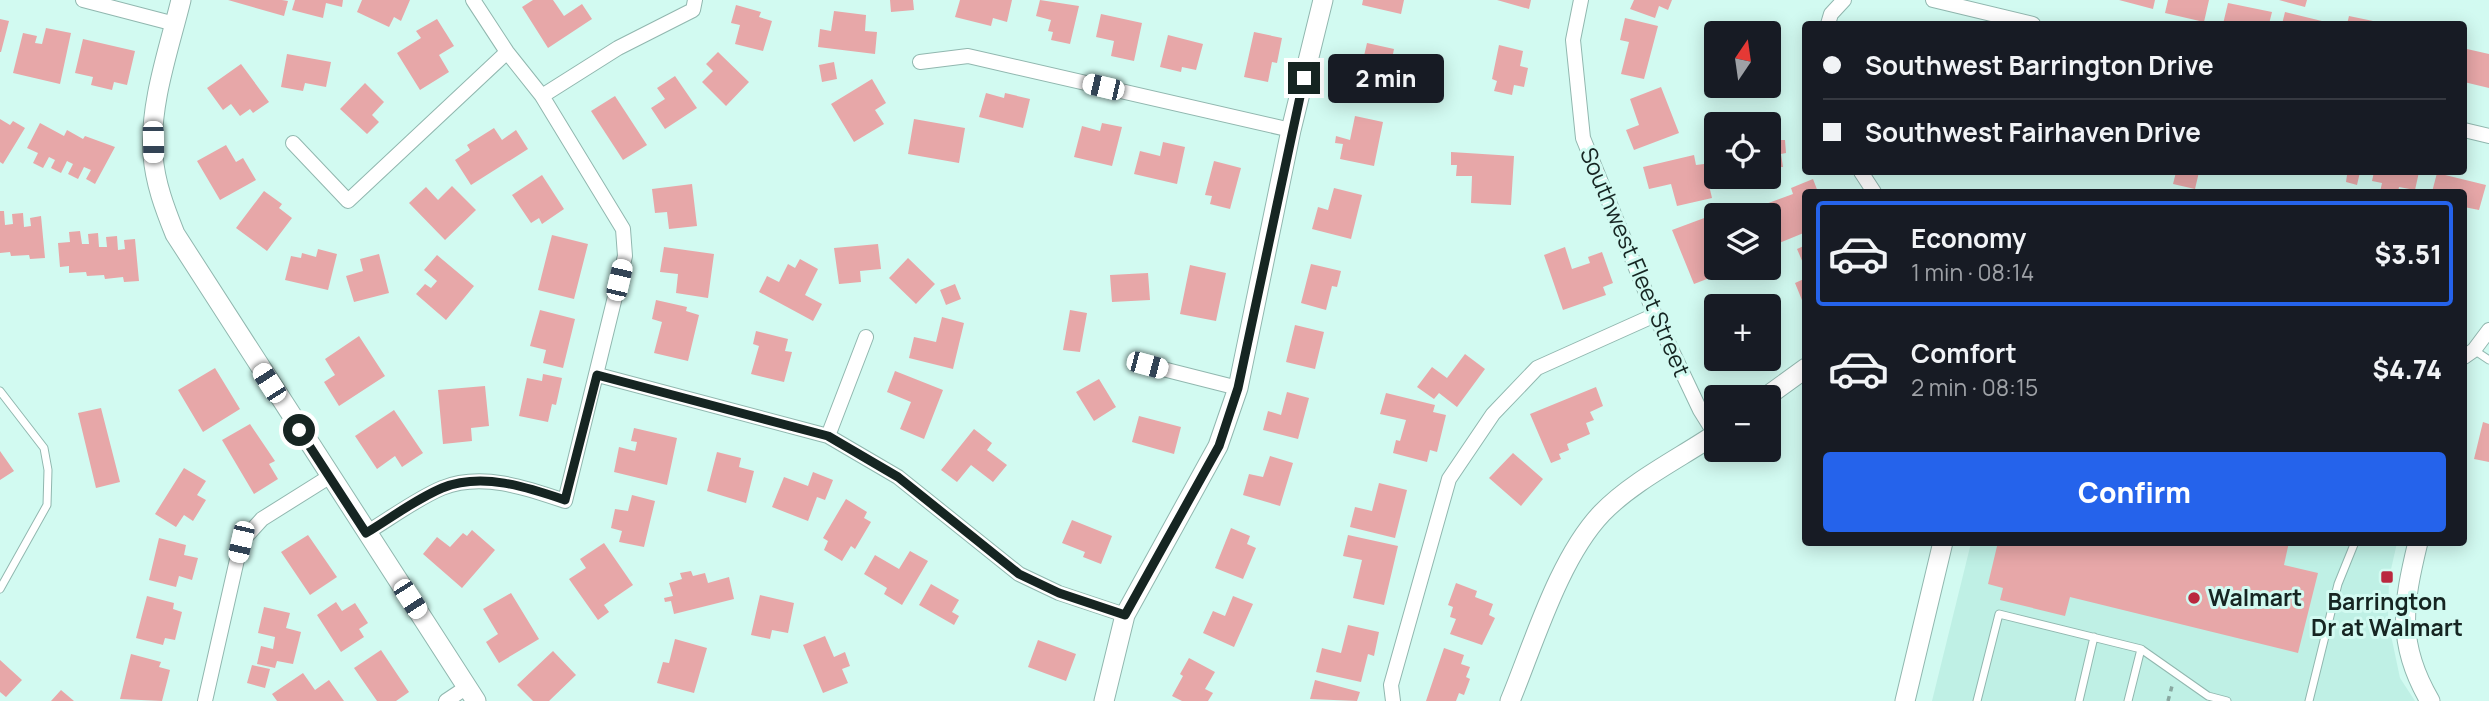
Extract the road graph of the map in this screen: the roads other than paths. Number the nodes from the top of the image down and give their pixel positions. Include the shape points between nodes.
1 (83, 0) edge
2 (181, 0) edge
3 (473, 0) edge
4 (695, 0) edge
5 (1323, 0) edge
6 (1581, 0) edge
7 (1844, 0) edge
8 (1933, 0) edge
9 (1829, 21) edge
10 (2020, 21) edge
11 (175, 24) junction
12 (507, 52) junction
13 (920, 62) dead end
14 (541, 96) junction
15 (1291, 130) junction
16 (2467, 131) edge
17 (2489, 136) edge
18 (293, 143) dead end
19 (1654, 315) junction
20 (2489, 330) edge
21 (866, 337) dead end
22 (2469, 353) edge
23 (2489, 360) edge
24 (1147, 365) dead end
25 (1802, 371) edge
26 (597, 375) junction
27 (1781, 386) edge
28 (1238, 388) junction
29 (0, 391) edge
30 (1704, 416) edge
31 (828, 436) junction
32 (1704, 441) edge
33 (330, 477) junction
34 (366, 533) junction
35 (1942, 546) edge
36 (2353, 546) edge
37 (2417, 546) edge
38 (1, 584) edge
39 (1125, 615) junction
40 (2094, 637) junction
41 (2141, 649) junction
42 (472, 694) edge
43 (205, 701) edge
44 (446, 701) edge
45 (1104, 701) edge
46 (1393, 701) edge
47 (1510, 701) edge
48 (1905, 701) edge
49 (1977, 701) edge
50 (2079, 701) edge
51 (2129, 701) edge
52 (2227, 701) edge
53 (2309, 701) edge
54 (2430, 701) edge

1 - 11 street
2 - 11 street
3 - 12 street
4 - 14 street via 693,10 677,20 618,48
5 - 15 street
6 - 19 street, Southwest Fleet Street via 1573,40 1583,138
7 - 9 street
8 - 10 street
11 - 33 street via 152,127 161,198 194,266
12 - 14 street
12 - 18 street via 348,201
13 - 15 street via 968,56
14 - 26 street via 624,229 625,256
15 - 28 street
16 - 17 street
19 - 30 street, Southwest Fleet Street
19 - 46 street via 1538,368 1493,414 1449,479 1391,685
20 - 22 street
21 - 31 street
22 - 23 lane
24 - 28 street
25 - 27 street
26 - 31 street
26 - 34 street via 565,500 499,481 459,484 442,488
28 - 39 street via 1219,446
29 - 38 lane via 44,448 48,470 47,505
31 - 39 street via 898,477 1019,574
32 - 47 street via 1621,498 1589,528 1569,561
33 - 34 street
33 - 43 street via 262,519 241,542
34 - 42 street
35 - 48 street
36 - 53 lane via 2337,584
37 - 54 street via 2403,624 2418,681
39 - 45 street
40 - 41 lane
40 - 49 lane via 1998,614
40 - 50 lane
41 - 51 lane
41 - 52 lane via 2208,696
42 - 44 street

